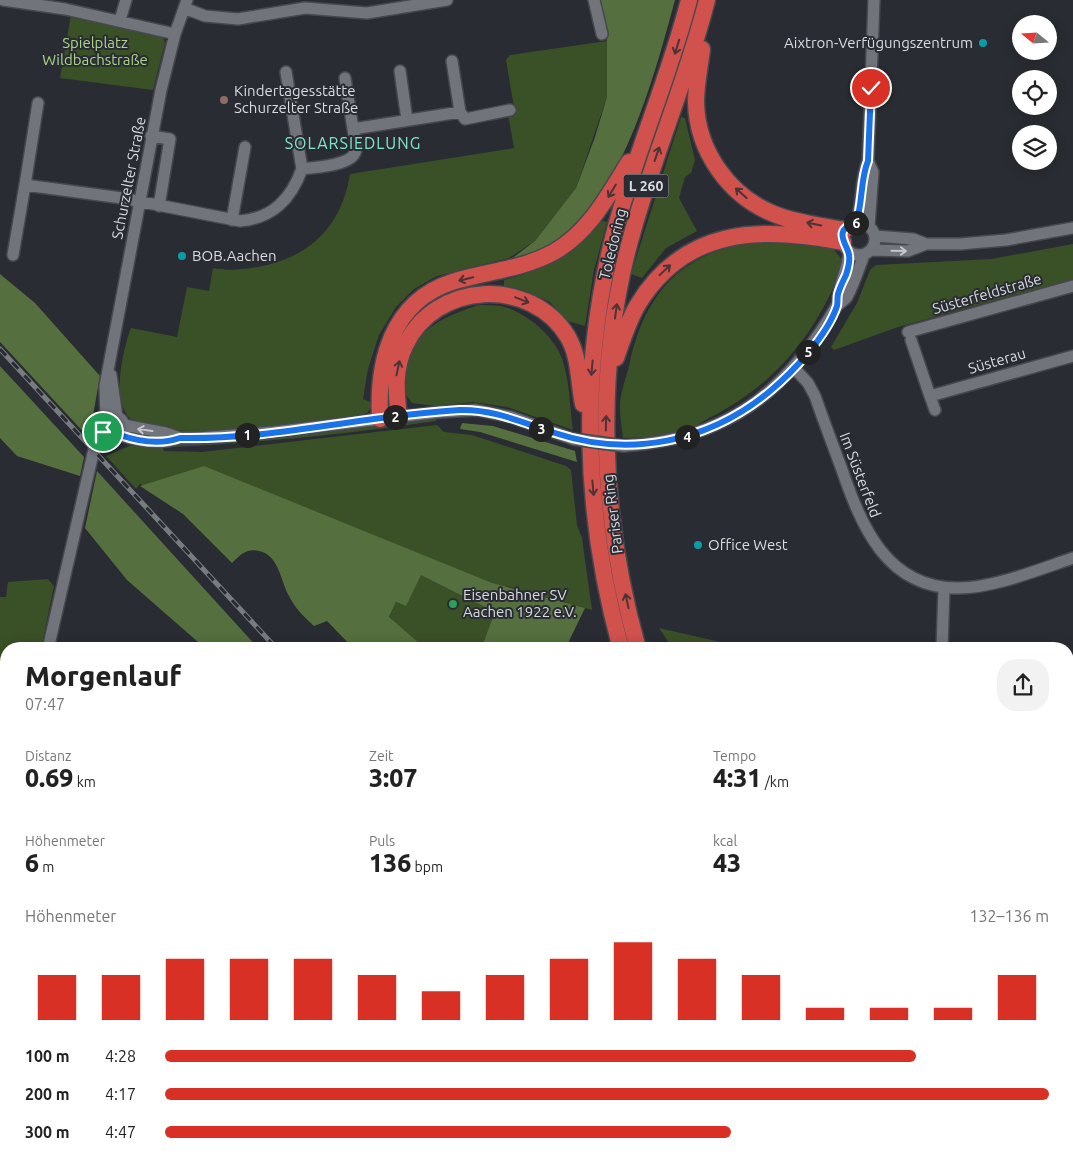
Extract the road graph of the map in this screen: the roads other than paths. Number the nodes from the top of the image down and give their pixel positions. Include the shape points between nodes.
1 (3, 0) edge
2 (126, 0) edge
3 (447, 0) edge
4 (594, 0) edge
5 (690, 0) edge
6 (708, 0) edge
7 (874, 0) edge
8 (186, 4) edge
9 (305, 4) edge
10 (66, 5) edge
11 (120, 20) junction
12 (175, 34) junction
13 (602, 34) dead end
14 (452, 61) dead end
15 (400, 71) dead end
16 (286, 72) dead end
17 (344, 78) dead end
18 (38, 103) dead end
19 (510, 110) dead end
20 (460, 112) junction
21 (407, 120) junction
22 (353, 129) junction
23 (646, 134) junction
24 (151, 136) junction
25 (245, 148) dead end
26 (868, 161) junction
27 (302, 169) junction
28 (25, 185) junction
29 (140, 202) junction
30 (159, 206) junction
31 (232, 220) junction
32 (1073, 228) edge
33 (872, 231) junction
34 (848, 237) junction
35 (926, 244) junction
36 (868, 252) junction
37 (13, 254) dead end
38 (1073, 286) edge
39 (838, 304) junction
40 (1073, 356) edge
41 (794, 368) junction
42 (608, 377) junction
43 (930, 396) junction
44 (936, 410) dead end
45 (399, 417) junction
46 (380, 419) junction
47 (114, 427) junction
48 (590, 439) junction
49 (1073, 558) edge
50 (944, 588) junction
51 (50, 642) edge
52 (619, 642) edge
53 (636, 642) edge
54 (942, 642) edge

1 - 10 street
2 - 11 street
3 - 9 street via 367,13
4 - 13 street
5 -> 23 highway, Toledoring / L 260
34 -> 6 highway via 773,214 746,199 715,165 702,137 696,103
42 -> 6 highway, Toledoring / L 260 via 617,302 631,236
7 - 26 street
8 - 9 street via 205,16 238,19
8 - 12 street, Schurzelter Straße
10 - 11 street
11 - 12 street
12 - 24 street, Schurzelter Straße
14 - 20 street
15 - 21 street
16 - 27 street
17 - 22 street
18 - 28 street
19 - 20 street via 465,119
20 - 21 street
21 - 22 street
22 - 27 street via 356,150 347,162
23 -> 46 highway via 599,210 567,243 518,268 440,287 406,314 390,340 381,367
23 -> 48 highway, Toledoring / L 260 via 615,230 600,298 592,375
24 - 29 street, Schurzelter Straße
24 - 30 street via 170,139
25 - 31 street
26 - 33 street via 873,172
26 - 34 street via 861,210
27 - 31 street via 294,189 273,212 252,220
28 - 29 street
28 - 37 street
29 - 30 street
29 - 47 street, Schurzelter Straße via 104,394
30 - 31 street
32 - 35 street via 983,243
33 - 34 street
33 - 35 street
33 - 36 street
34 - 36 street
34 - 39 street via 848,267 837,296
42 -> 34 highway via 628,325 646,292 660,275 689,252 733,235
36 -> 35 street via 908,251
36 - 39 street via 846,299
38 - 43 street, Süsterfeldstraße via 910,336
39 - 41 street via 818,339
40 - 43 street, Süsterau
41 - 45 street, bridge via 754,403 701,432 652,444 624,446 573,439 489,412 461,410
41 - 50 street, Im Süsterfeld via 815,396 863,526 888,561 897,568
53 -> 42 highway, Pariser Ring / L 260 via 622,580 610,497 606,432
43 - 44 street
45 - 46 street
45 -> 48 highway via 397,368 405,345 419,324 451,300 479,293 502,294 535,306 554,320 568,338 579,367
46 - 47 street via 264,433 180,438 166,433
47 - 51 street via 94,457
48 -> 52 highway, Pariser Ring / L 260 via 602,563
49 - 50 street, Im Süsterfeld via 1014,577 962,588
50 - 54 street

